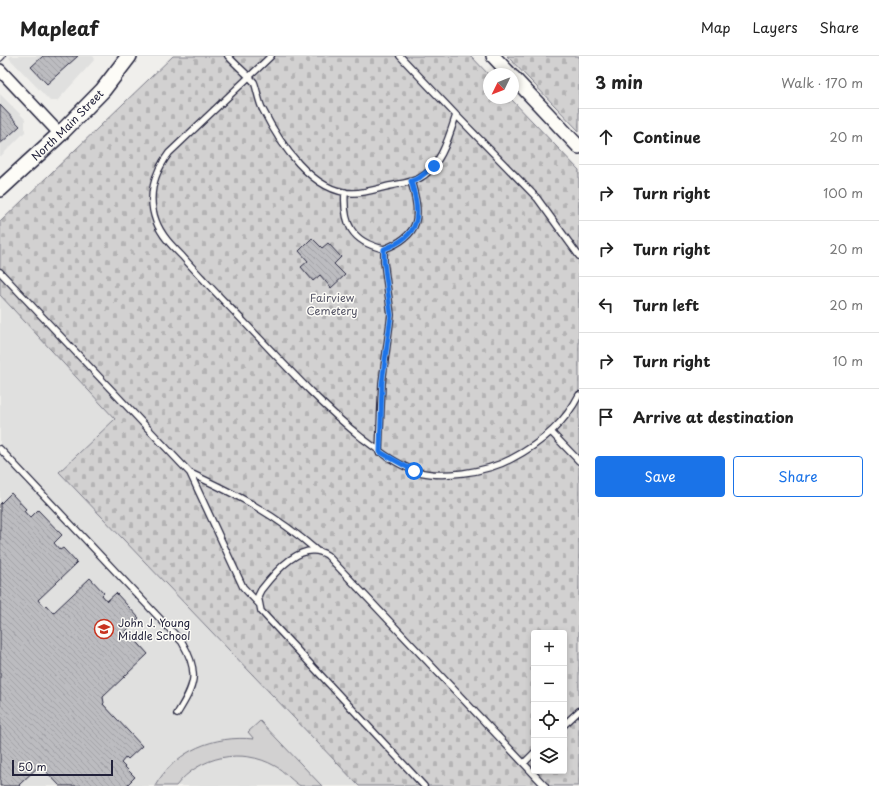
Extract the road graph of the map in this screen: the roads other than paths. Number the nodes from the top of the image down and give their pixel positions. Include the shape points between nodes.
1 (129, 56) edge
2 (228, 56) edge
3 (272, 56) edge
4 (400, 56) edge
5 (493, 56) edge
6 (504, 68) edge
7 (0, 70) edge
8 (249, 78) junction
9 (519, 83) edge
10 (456, 115) junction
11 (60, 134) junction
12 (579, 147) edge
13 (411, 181) junction
14 (0, 189) edge
15 (345, 192) junction
16 (384, 249) junction
17 (579, 256) edge
18 (0, 272) edge
19 (579, 395) edge
20 (552, 433) junction
21 (0, 449) edge
22 (380, 452) junction
23 (579, 461) edge
24 (190, 473) junction
25 (316, 550) junction
26 (259, 604) junction
27 (579, 711) edge
28 (177, 714) dead end
29 (567, 722) edge
30 (531, 756) edge
31 (525, 762) junction
32 (424, 786) edge
33 (546, 786) edge

1 - 11 main road, North Main Street via 103,90
2 - 8 lane
3 - 8 lane
4 - 10 lane
5 - 6 street
7 - 11 street
8 - 15 lane via 255,83 257,96 267,119 297,163 319,180
8 - 22 lane via 162,162 152,188 156,222 165,237 189,264 287,368 333,413
9 - 12 street
10 - 13 lane via 444,148 434,166
10 - 17 lane via 537,198
11 - 14 main road, North Main Street
13 - 15 lane via 360,193
13 - 16 lane via 417,202 416,224 402,239
15 - 16 lane via 345,216 354,235 373,247
16 - 22 lane via 391,315 382,383
18 - 24 lane
19 - 20 lane
20 - 22 lane via 508,461 483,470 461,473 433,474 414,471
20 - 23 lane
21 - 28 lane via 182,642 194,674 193,684
24 - 25 lane via 244,499 293,530
24 - 26 lane via 243,587
25 - 26 lane via 301,553 288,561 261,590 258,596
25 - 31 lane via 323,552 337,564
26 - 32 lane via 267,620
27 - 29 lane
30 - 31 lane
31 - 33 lane

